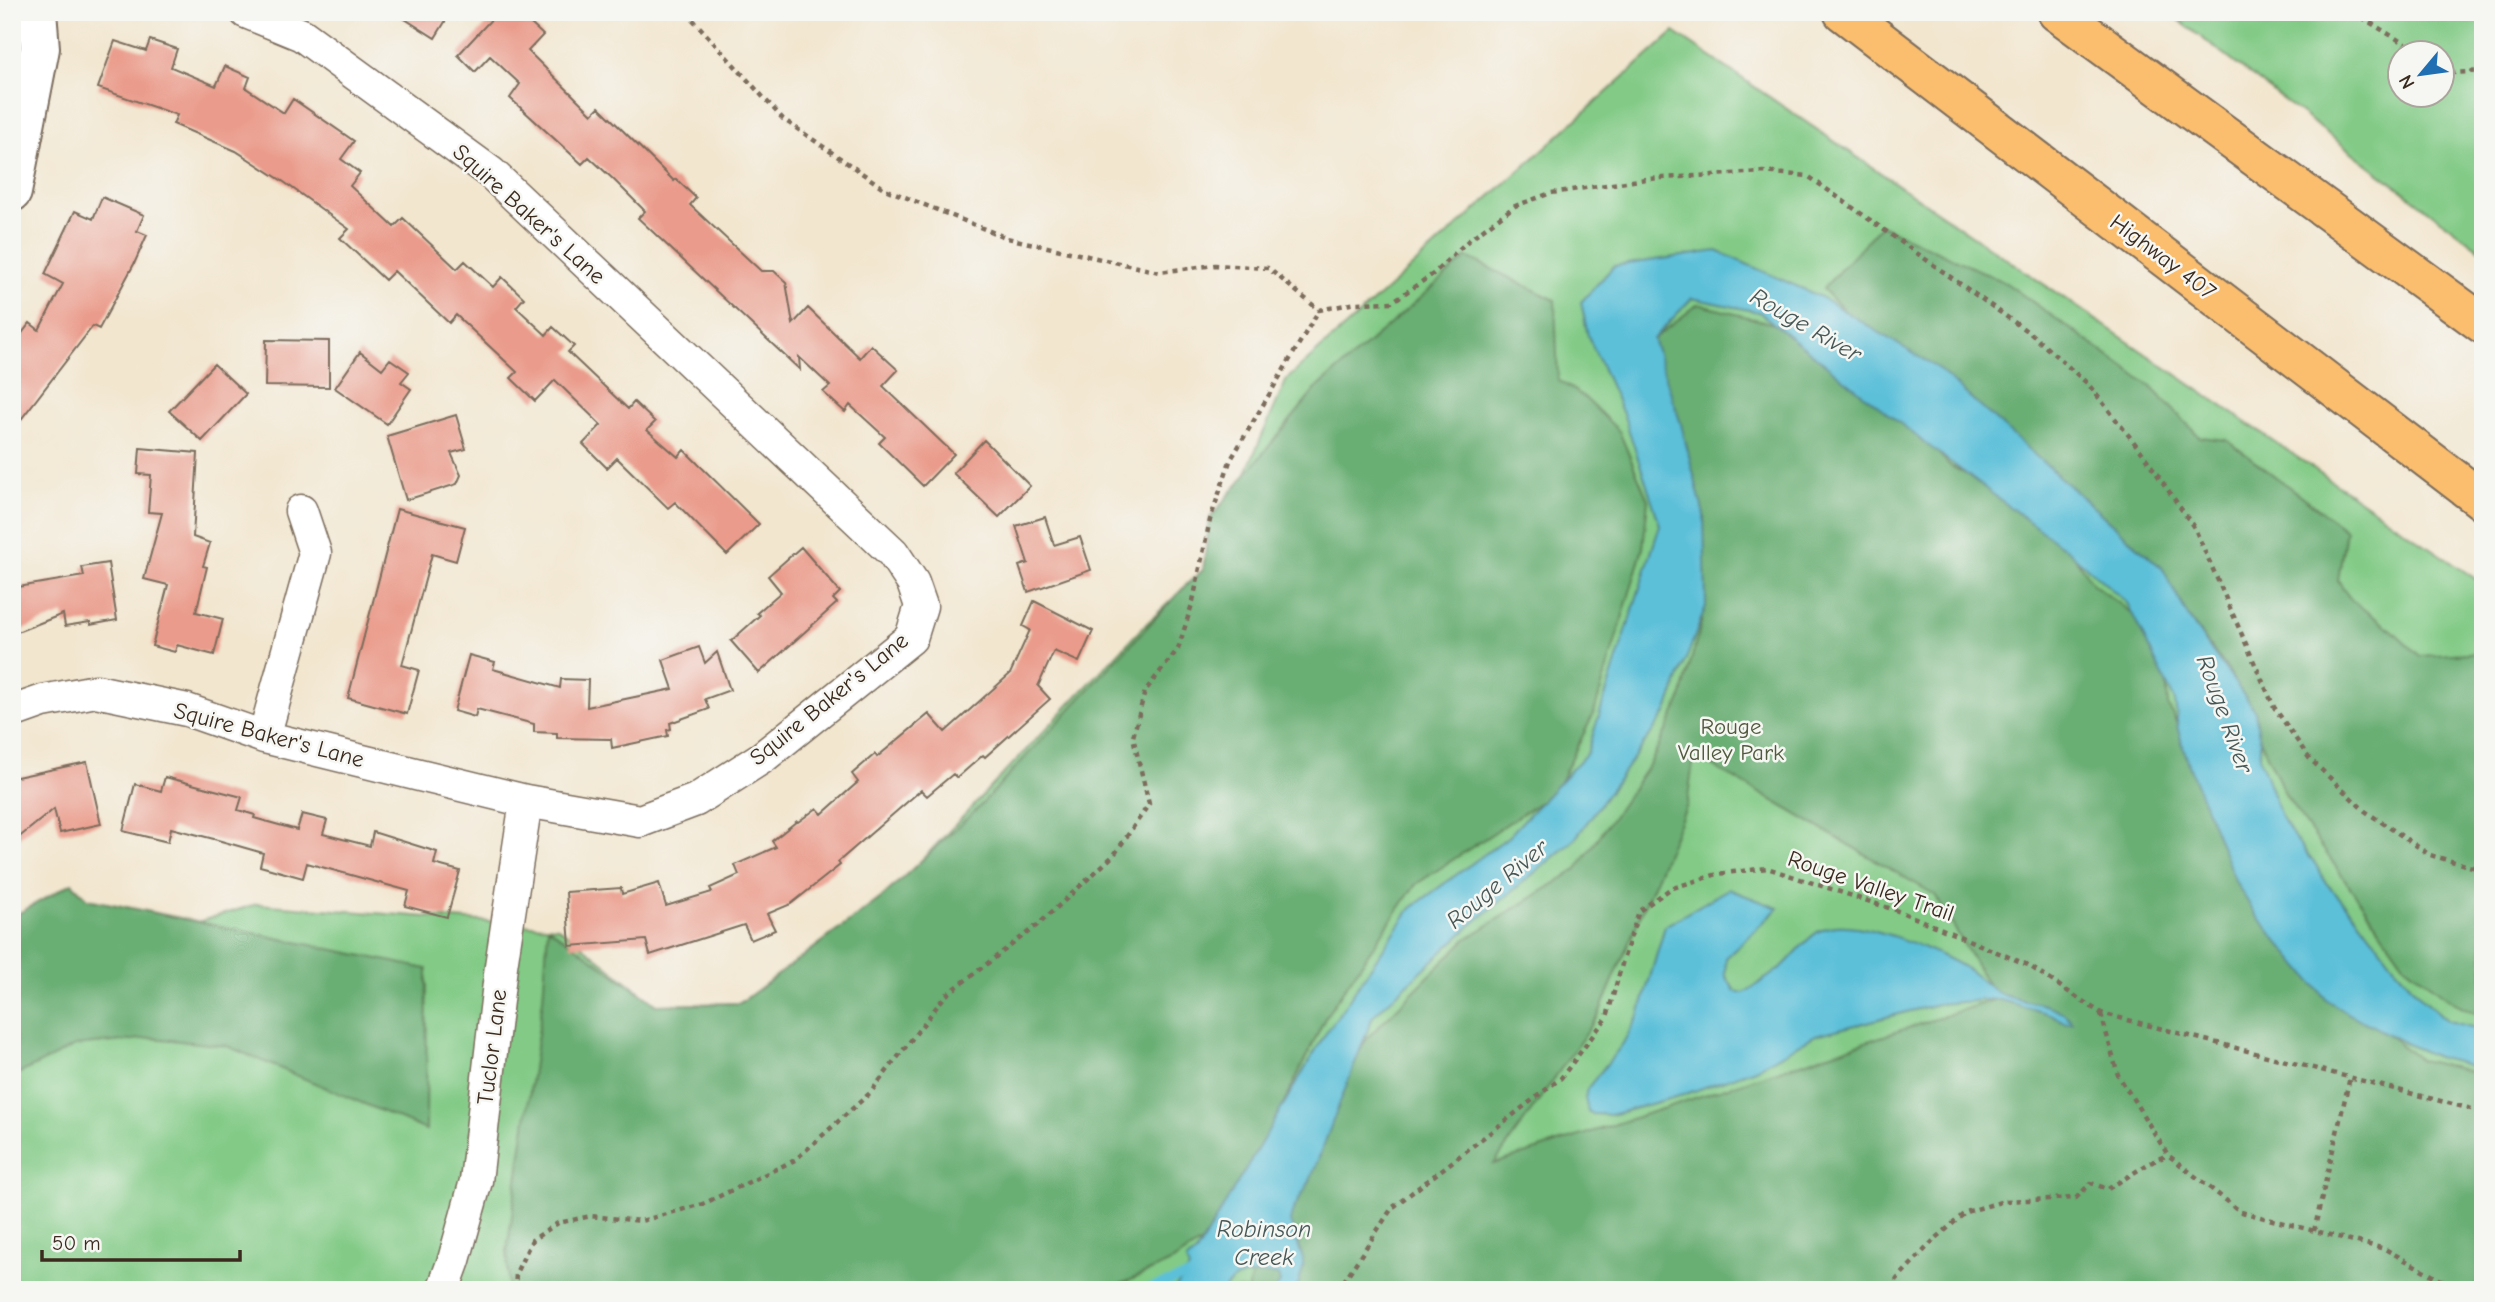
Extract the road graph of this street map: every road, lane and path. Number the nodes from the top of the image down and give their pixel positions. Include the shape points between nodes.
1 (37, 12) edge
2 (246, 12) edge
3 (686, 12) edge
4 (1843, 12) edge
5 (2057, 12) edge
6 (2353, 12) edge
7 (2395, 38) edge
8 (2483, 71) edge
9 (2456, 73) edge
10 (12, 192) edge
11 (1319, 310) junction
12 (2483, 324) edge
13 (2483, 500) edge
14 (302, 511) dead end
15 (12, 712) edge
16 (264, 737) junction
17 (526, 801) junction
18 (2483, 870) edge
19 (2101, 1013) junction
20 (2350, 1077) junction
21 (2483, 1112) edge
22 (2168, 1155) junction
23 (2314, 1231) junction
24 (443, 1290) edge
25 (514, 1290) edge
26 (1338, 1290) edge
27 (1891, 1290) edge
28 (2459, 1290) edge

1 - 10 street via 40,48
2 - 17 street, Squire Baker's Lane via 302,36 491,173 893,553 913,583 921,606 911,638 763,757 696,800 640,821
3 - 11 path via 783,119 885,189 1007,238 1159,272 1214,265 1268,268
4 - 13 highway, Highway 407
5 - 12 highway
6 - 7 path
8 - 9 path
11 - 18 path via 1392,302 1516,206 1551,192 1660,178 1763,172 1808,176 2031,334 2088,384 2195,529 2274,707 2309,758 2365,811 2430,855
11 - 25 path via 1230,461 1210,520 1178,649 1145,691 1133,737 1149,804 1114,855 1040,923 945,996 870,1093 795,1160 703,1204 642,1221 591,1216 558,1223 532,1240 516,1273
14 - 16 street via 315,553
15 - 16 street, Squire Baker's Lane via 96,691 187,710
16 - 17 street, Squire Baker's Lane
17 - 24 street, Tuclor Lane via 476,1181
19 - 20 path, Rouge Valley Trail
19 - 22 path via 2118,1075
19 - 26 path, Rouge Valley Trail via 2028,965 1901,912 1767,868 1717,874 1670,889 1640,911 1607,1017 1561,1079 1392,1208
20 - 21 path, Rouge Valley Trail
20 - 23 path
22 - 23 path via 2241,1212
22 - 27 path via 2108,1189 2091,1183 2076,1198 2004,1201 1966,1212 1933,1241
23 - 28 path via 2385,1250

